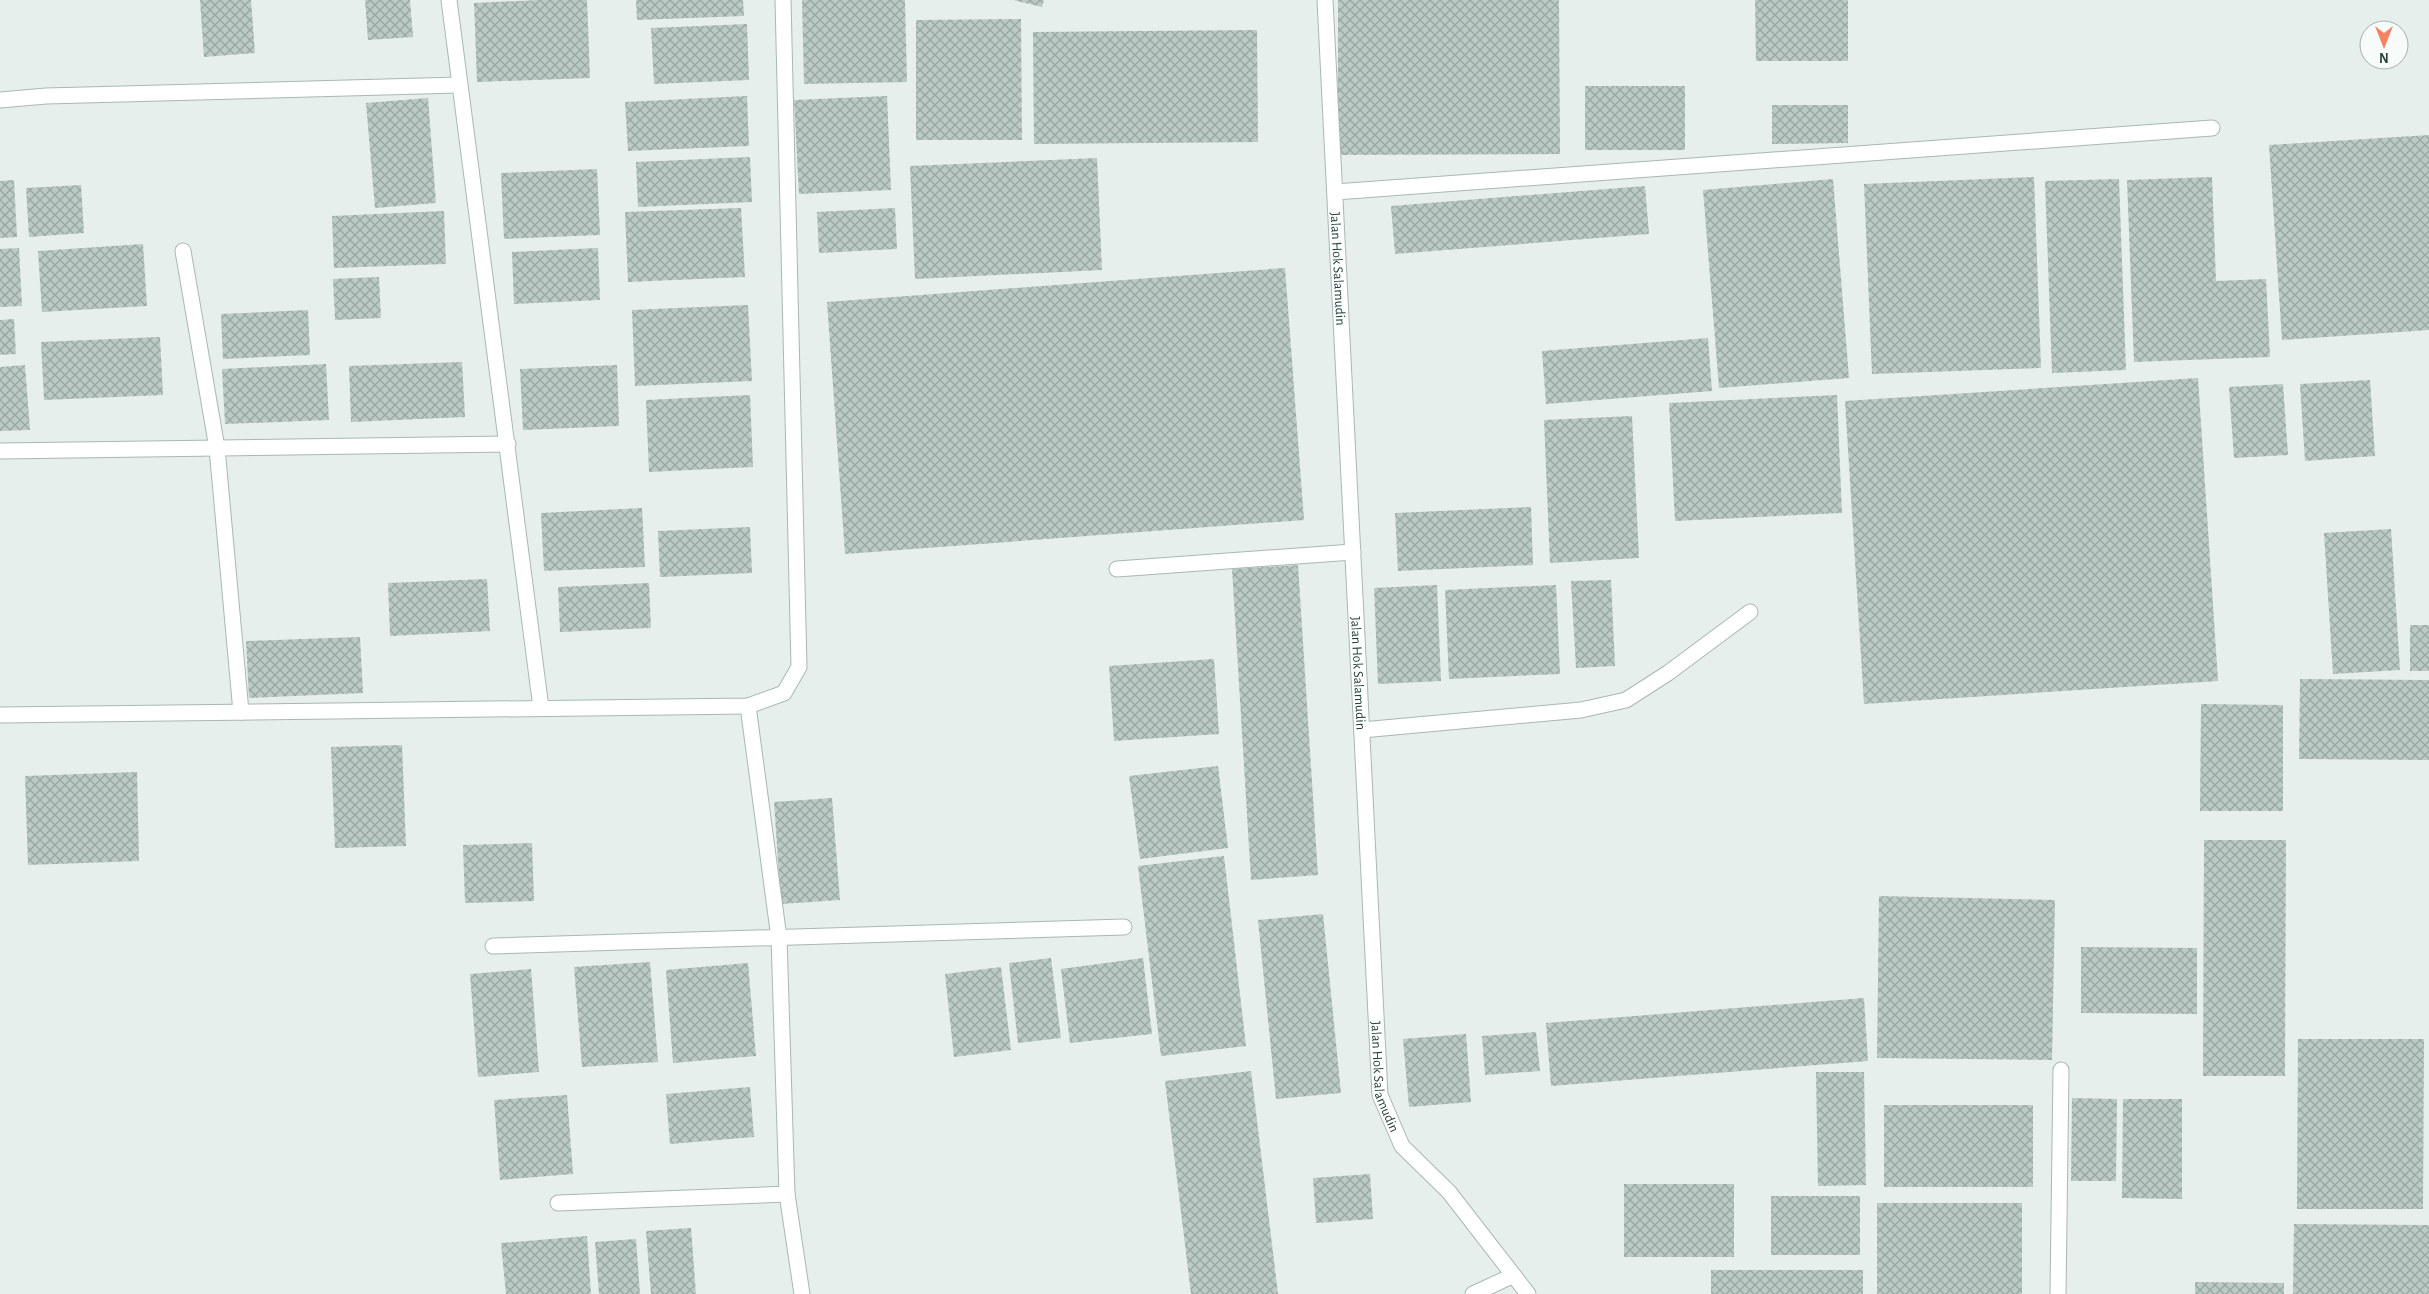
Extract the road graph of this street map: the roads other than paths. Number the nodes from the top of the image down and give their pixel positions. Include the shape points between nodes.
1 (449, 0) edge
2 (783, 0) edge
3 (1325, 0) edge
4 (459, 85) junction
5 (0, 100) edge
6 (2212, 128) dead end
7 (1335, 192) junction
8 (183, 251) dead end
9 (508, 444) junction
10 (217, 448) junction
11 (0, 451) edge
12 (1353, 552) junction
13 (1117, 569) dead end
14 (1750, 612) dead end
15 (748, 706) junction
16 (541, 708) junction
17 (241, 712) junction
18 (0, 715) edge
19 (1362, 730) junction
20 (1124, 927) dead end
21 (779, 938) junction
22 (493, 946) dead end
23 (2061, 1070) dead end
24 (787, 1194) junction
25 (558, 1203) dead end
26 (1512, 1276) junction
27 (802, 1294) edge
28 (1473, 1294) edge
29 (1528, 1294) edge
30 (2058, 1294) edge

1 - 4 street
2 - 15 street via 799,667 784,693
3 - 7 street, Jalan Hok Salamudin
4 - 5 street
4 - 9 street
6 - 7 street
7 - 12 street, Jalan Hok Salamudin
8 - 10 street
9 - 10 street
9 - 16 street
10 - 11 street
10 - 17 street
12 - 13 street
12 - 19 street, Jalan Hok Salamudin
14 - 19 street via 1626,700 1581,710
15 - 16 street
15 - 21 street
16 - 17 street
17 - 18 street
19 - 26 street, Jalan Hok Salamudin via 1380,1095 1402,1146 1449,1192
20 - 21 street
21 - 22 street
21 - 24 street
23 - 30 street
24 - 25 street
24 - 27 street
26 - 28 street
26 - 29 street, Jalan Hok Salamudin

